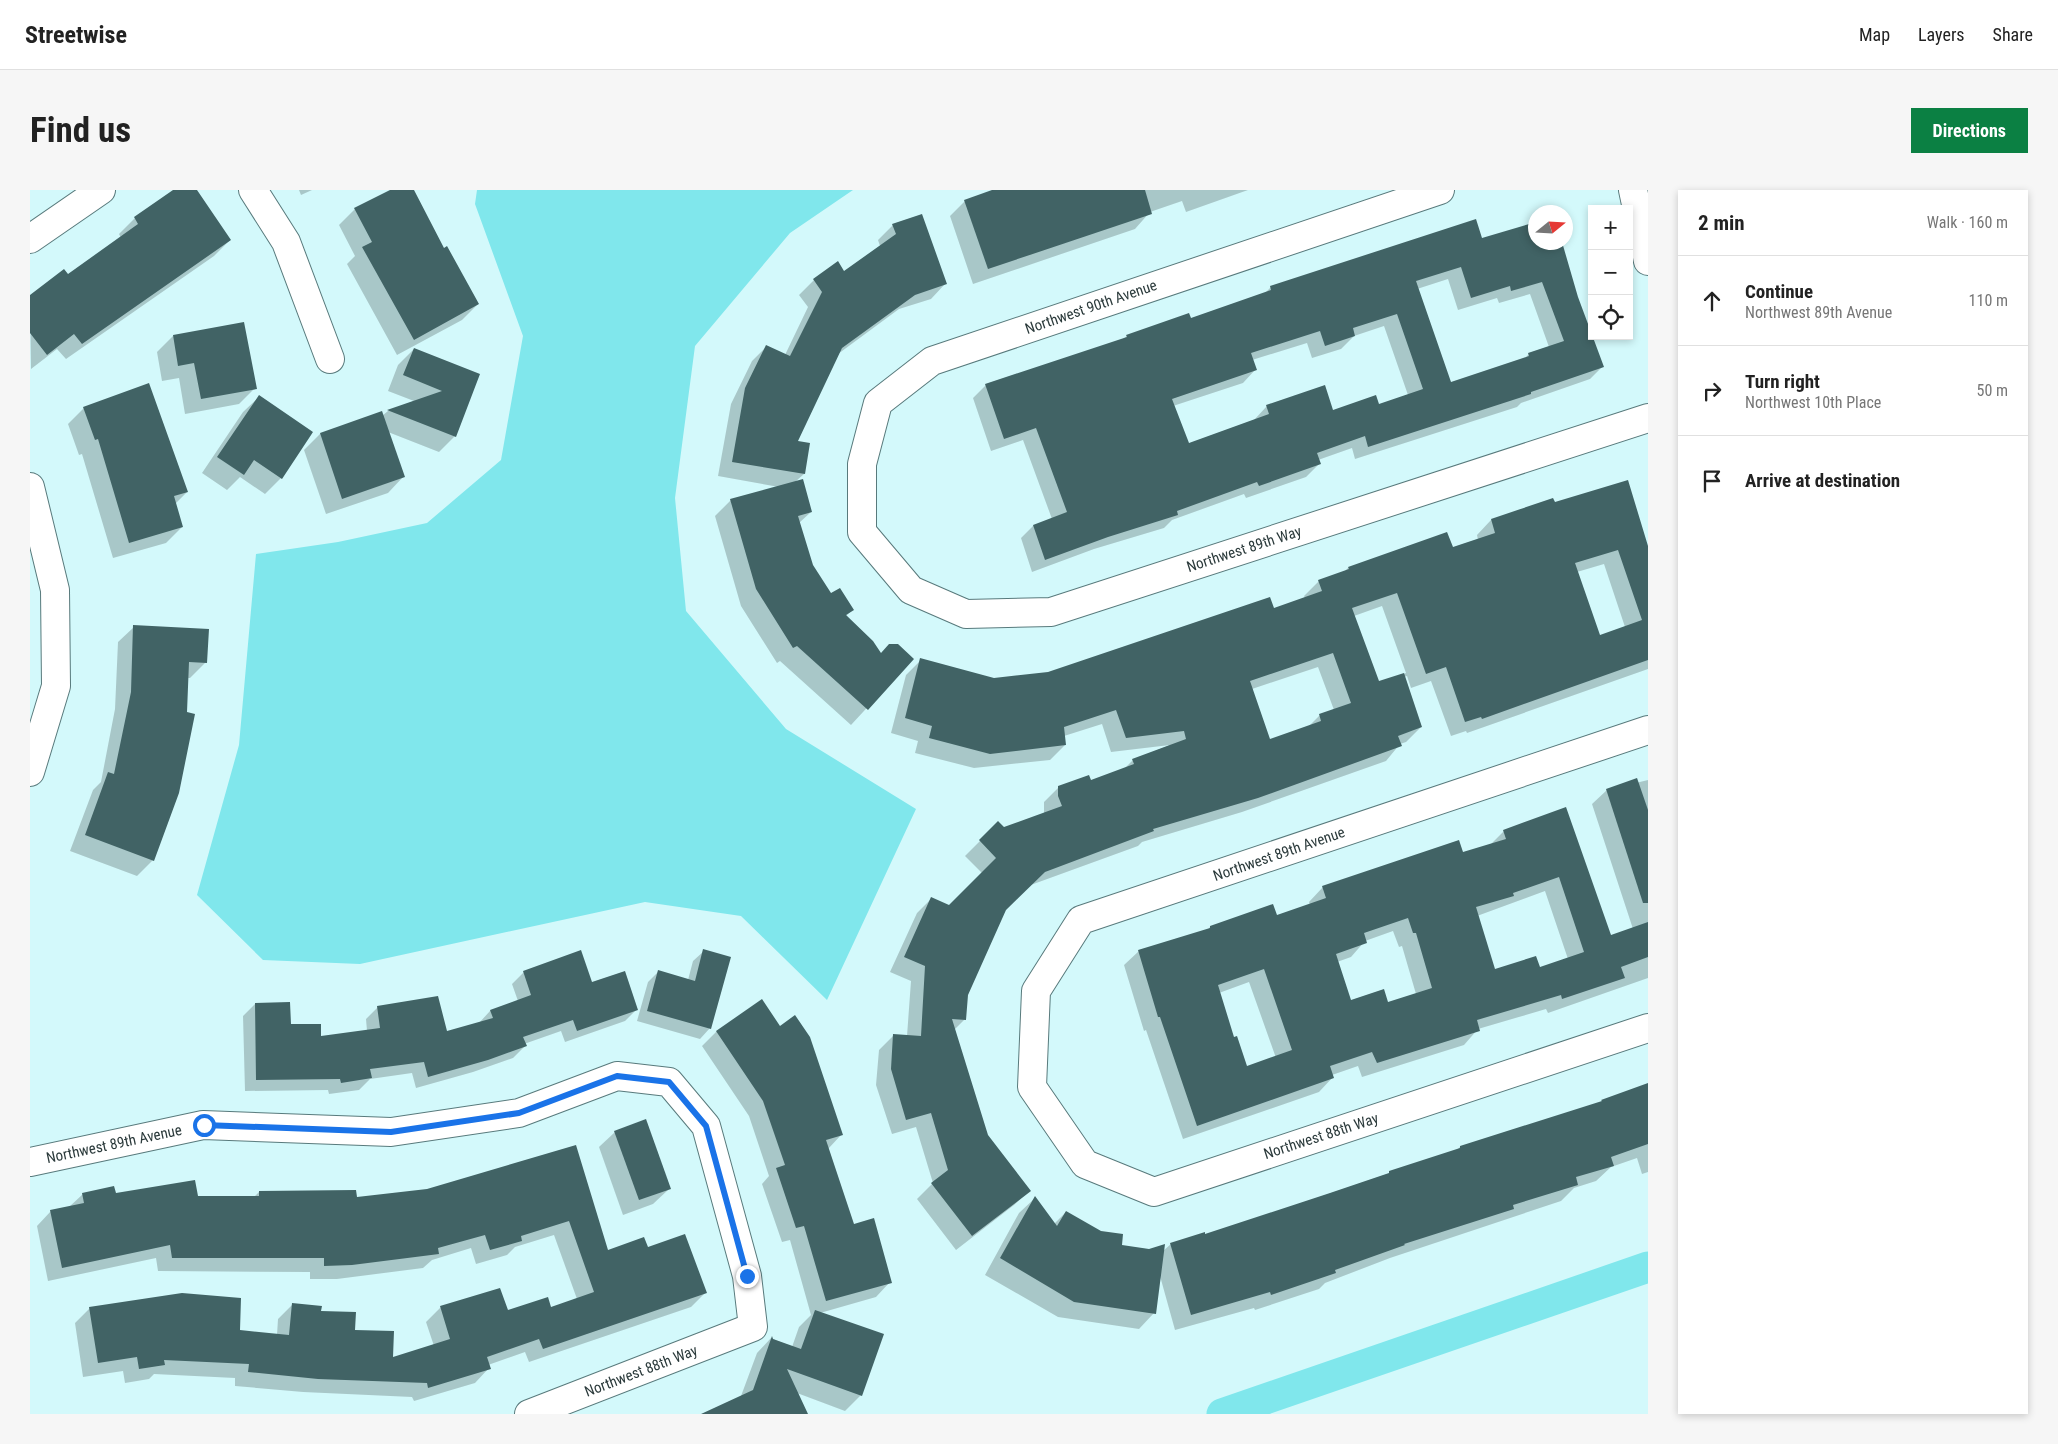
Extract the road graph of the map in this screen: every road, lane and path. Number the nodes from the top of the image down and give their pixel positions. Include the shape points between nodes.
1 (101, 190) edge
2 (253, 190) edge
3 (1440, 190) edge
4 (1633, 190) edge
5 (30, 239) edge
6 (1648, 261) edge
7 (330, 359) dead end
8 (1648, 418) edge
9 (30, 487) edge
10 (862, 532) joint
11 (1648, 730) edge
12 (30, 772) edge
13 (1648, 1028) edge
14 (1032, 1087) joint
15 (30, 1162) edge
16 (754, 1327) joint
17 (530, 1414) edge

1 - 5 street
2 - 7 street via 286,242
3 - 10 street, Northwest 90th Avenue via 932,361 878,403 862,464
4 - 6 street
8 - 10 street, Northwest 89th Way via 1051,612 966,614 910,590
9 - 12 street via 55,590 56,676 56,686
11 - 14 street, Northwest 89th Avenue via 1081,920 1036,991
13 - 14 street, Northwest 88th Way via 1154,1192 1085,1164
15 - 16 street, Northwest 89th Avenue via 204,1125 391,1132 519,1113 617,1076 669,1082 706,1126 747,1276
16 - 17 street, Northwest 88th Way

